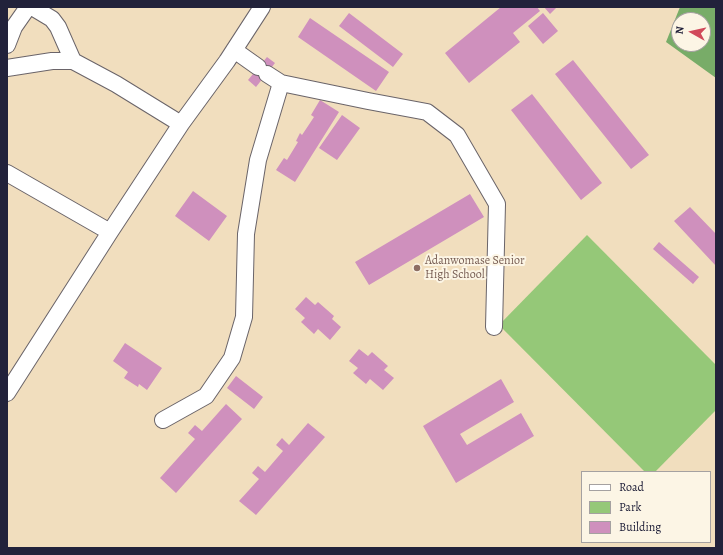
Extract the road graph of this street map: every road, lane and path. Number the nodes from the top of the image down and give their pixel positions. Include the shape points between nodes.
1 (28, 7) edge
2 (32, 7) edge
3 (262, 7) edge
4 (7, 45) edge
5 (234, 50) junction
6 (73, 61) junction
7 (7, 68) edge
8 (281, 83) junction
9 (181, 124) junction
10 (7, 173) edge
11 (110, 232) junction
12 (494, 327) dead end
13 (7, 393) edge
14 (163, 420) dead end

1 - 4 street via 14,27
2 - 6 street via 52,19 58,26
3 - 5 street
5 - 8 street
5 - 9 street
6 - 7 street via 52,61
6 - 9 street
8 - 12 street via 427,112 457,135 497,204
8 - 14 street via 258,160 246,234 244,317 232,358 206,396
9 - 11 street
10 - 11 street
11 - 13 street

